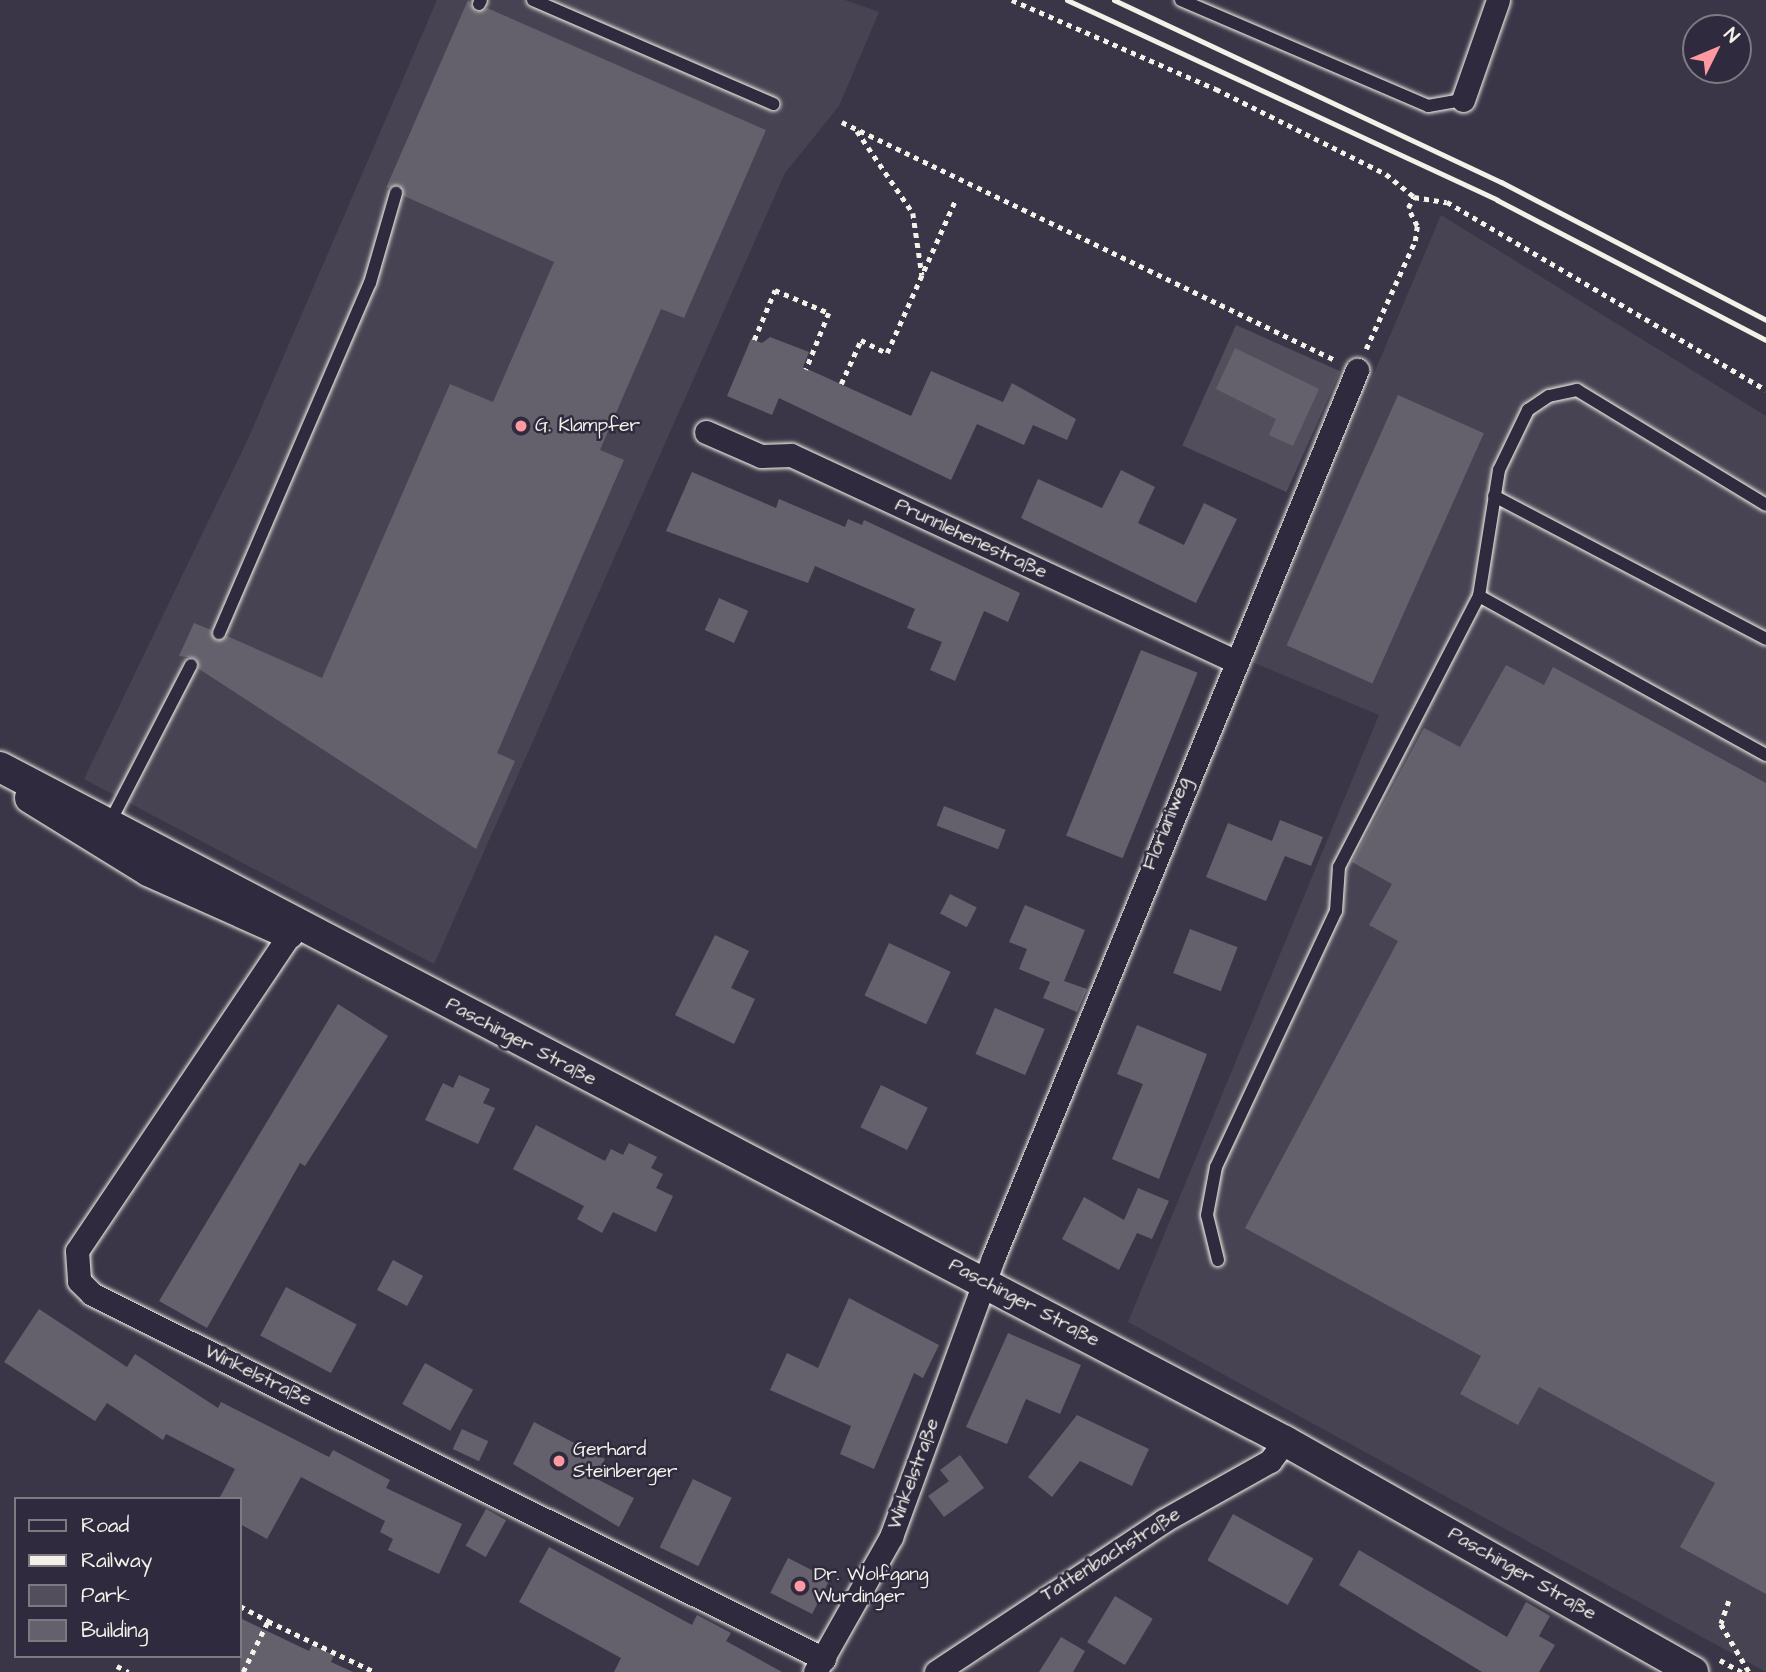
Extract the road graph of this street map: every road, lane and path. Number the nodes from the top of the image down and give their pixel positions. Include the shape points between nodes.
1 (533, 0) edge
2 (1012, 0) edge
3 (1181, 0) edge
4 (1498, 0) edge
5 (1463, 100) joint
6 (773, 104) dead end
7 (842, 122) dead end
8 (857, 129) junction
9 (397, 193) dead end
10 (1414, 197) junction
11 (956, 199) dead end
12 (922, 276) junction
13 (754, 340) dead end
14 (806, 370) dead end
15 (1357, 370) junction
16 (841, 384) dead end
17 (1766, 390) edge
18 (706, 432) dead end
19 (1494, 496) junction
20 (1766, 505) edge
21 (1479, 596) junction
22 (219, 633) dead end
23 (1766, 639) edge
24 (1233, 660) junction
25 (191, 665) dead end
26 (1766, 755) edge
27 (0, 767) edge
28 (0, 775) edge
29 (106, 831) junction
30 (293, 927) junction
31 (1217, 1260) dead end
32 (985, 1281) junction
33 (1285, 1441) junction
34 (1729, 1601) dead end
35 (242, 1607) edge
36 (268, 1621) junction
37 (820, 1665) edge
38 (117, 1666) dead end
39 (1682, 1670) edge
40 (129, 1672) edge
41 (243, 1672) edge
42 (375, 1672) edge
43 (936, 1672) edge
44 (1749, 1672) edge

1 - 6 lane
2 - 10 path via 1216,89 1386,174
3 - 5 lane via 1428,106
4 - 5 street
7 - 8 path
8 - 12 path via 913,213
8 - 15 path
9 - 22 lane via 370,283
10 - 15 path via 1408,208 1417,226 1415,241
10 - 17 path via 1447,202
11 - 12 path
12 - 16 path via 887,353 861,340
13 - 14 path via 775,290 830,313
15 - 24 street, Florianiweg
18 - 24 street, Prunnlehenestraße via 761,456 791,455
19 - 20 lane via 1499,470 1528,410 1549,396 1577,390
19 - 21 lane
19 - 23 lane
21 - 26 lane
21 - 31 lane via 1339,867 1336,911 1216,1167 1207,1215
24 - 32 street, Florianiweg
25 - 29 lane
27 - 29 street, Paschinger Straße
28 - 29 street, Paschinger Straße
29 - 30 street, Paschinger Straße
30 - 32 street, Paschinger Straße
30 - 37 street, Winkelstraße via 77,1251 79,1281 92,1294
32 - 33 street, Paschinger Straße
32 - 37 street, Winkelstraße via 891,1537
33 - 39 street, Paschinger Straße
33 - 43 street, Tattenbachstraße via 1270,1461 1163,1521
34 - 44 path via 1721,1624
35 - 36 path
36 - 41 path
36 - 42 path
38 - 40 path

